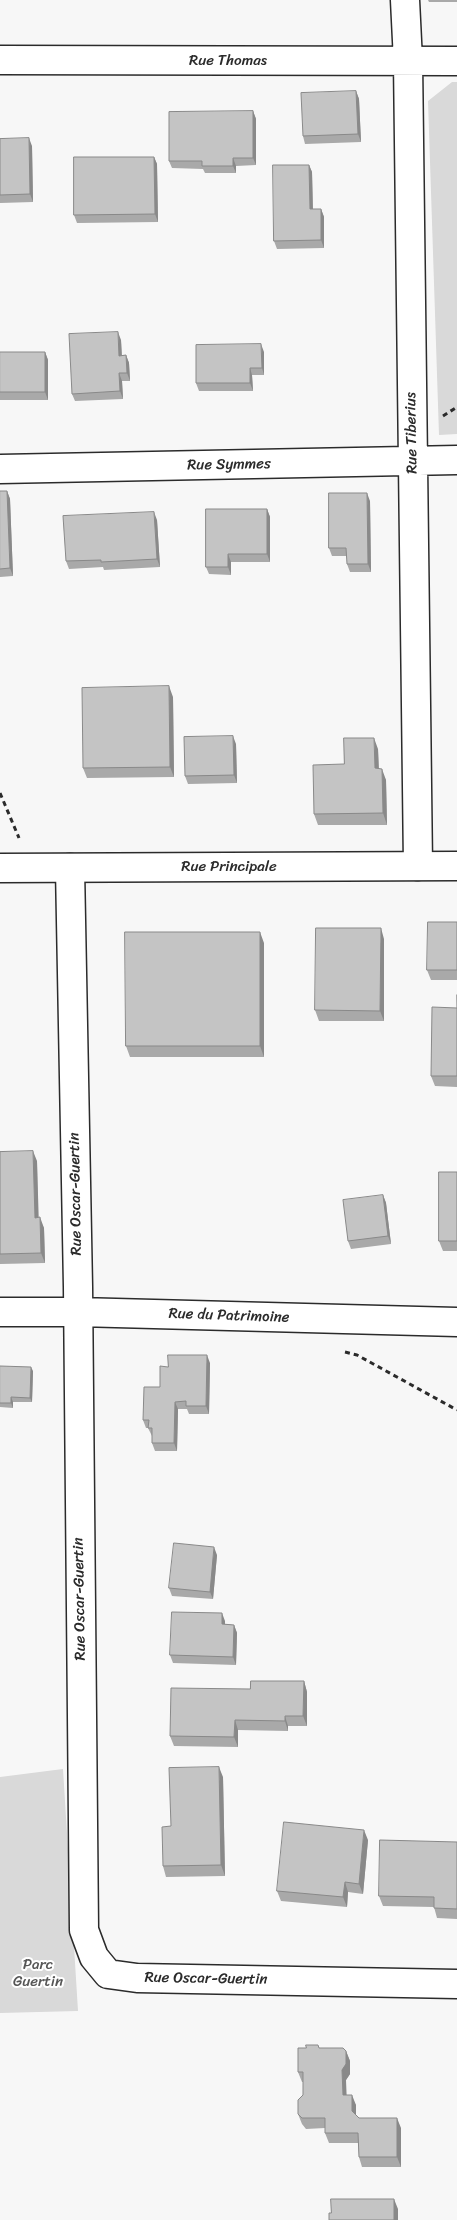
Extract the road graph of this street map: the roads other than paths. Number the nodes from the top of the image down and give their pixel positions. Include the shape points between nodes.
1 (405, 0) edge
2 (0, 60) edge
3 (408, 61) junction
4 (457, 61) edge
5 (457, 460) edge
6 (412, 462) junction
7 (0, 469) edge
8 (418, 866) junction
9 (457, 866) edge
10 (0, 868) edge
11 (70, 868) junction
12 (0, 1312) edge
13 (78, 1312) junction
14 (457, 1322) edge
15 (457, 1984) edge

1 - 3 street, Rue Tiberius
2 - 3 street, Rue Thomas
3 - 4 street, Rue Thomas
3 - 6 street, Rue Tiberius
5 - 6 street, Rue Symmes
6 - 7 street, Rue Symmes
6 - 8 street, Rue Tiberius
8 - 9 street, Rue Principale
8 - 11 street, Rue Principale
10 - 11 street, Rue Principale
11 - 13 street, Rue Oscar-Guertin
12 - 13 street, Rue du Patrimoine
13 - 14 street, Rue du Patrimoine
13 - 15 street, Rue Oscar-Guertin via 84,1930 94,1957 108,1974 136,1978

